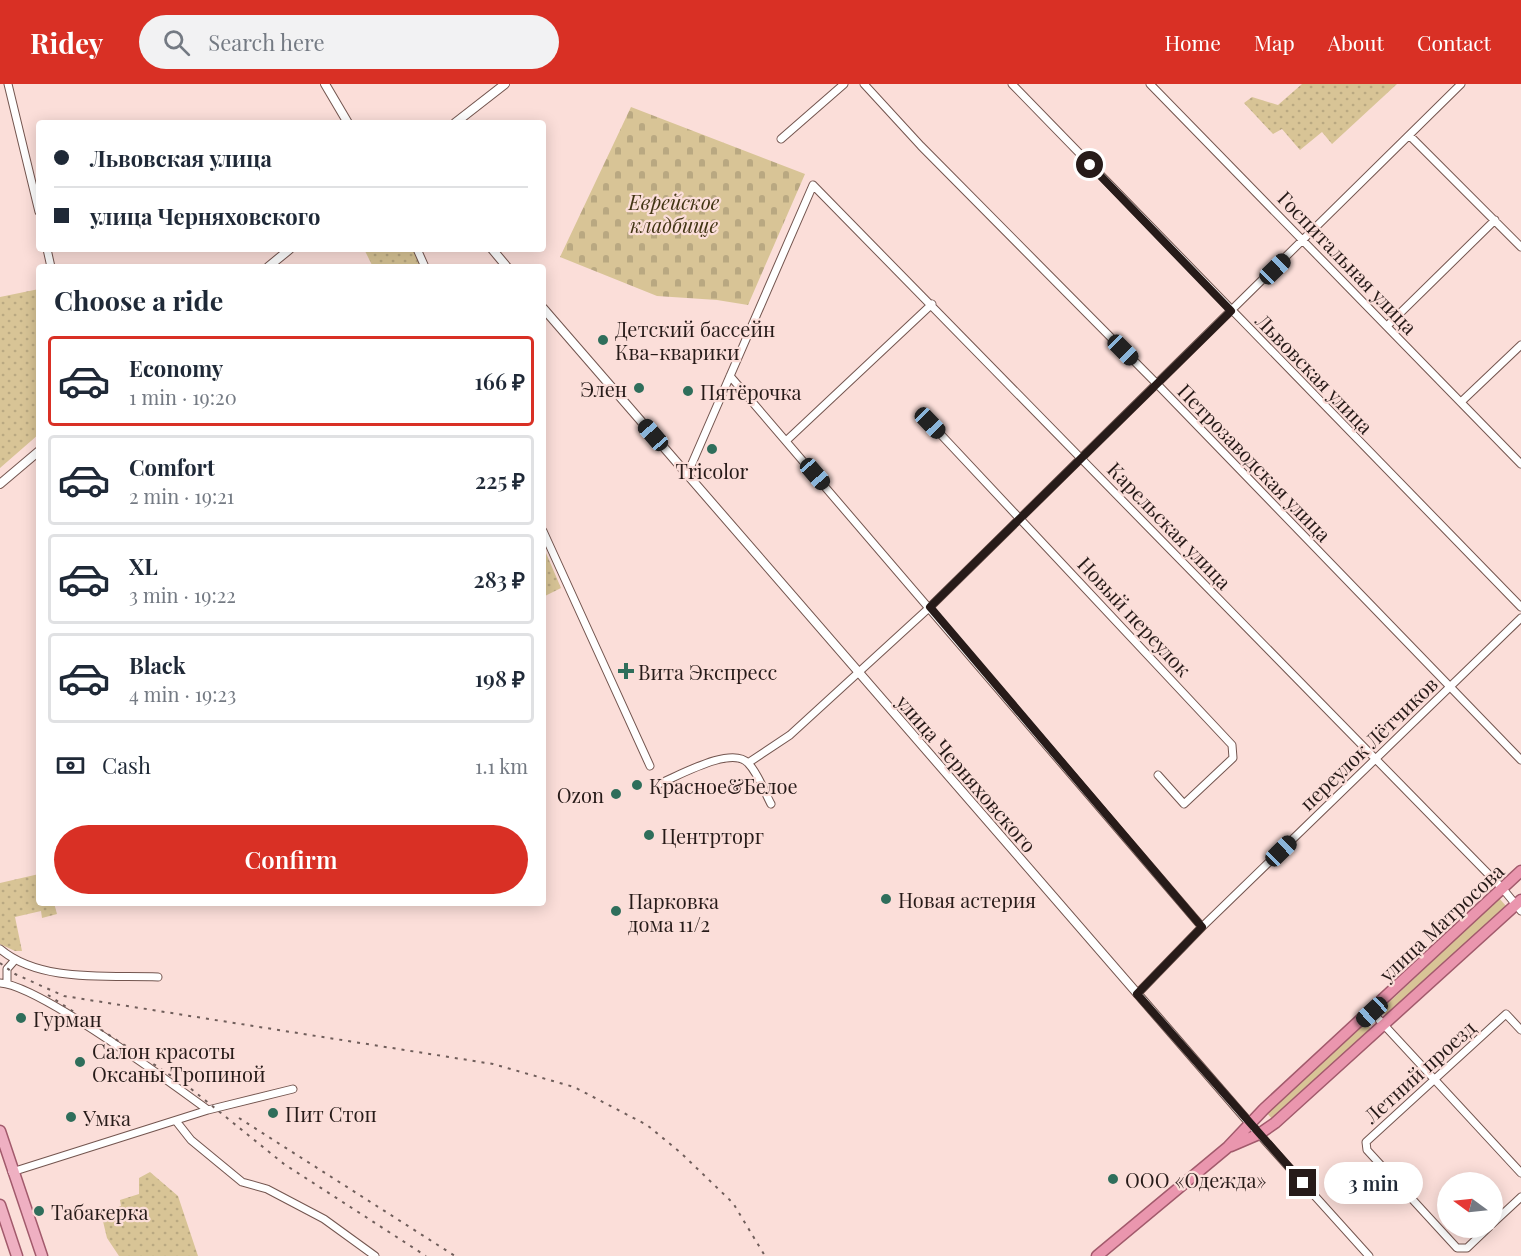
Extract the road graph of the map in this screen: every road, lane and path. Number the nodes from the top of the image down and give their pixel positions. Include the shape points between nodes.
1 (8, 84) edge
2 (505, 84) edge
3 (844, 84) edge
4 (864, 84) edge
5 (1012, 84) edge
6 (1150, 84) edge
7 (1461, 84) edge
8 (328, 85) edge
9 (0, 86) edge
10 (344, 120) edge
11 (459, 120) edge
12 (1410, 135) junction
13 (781, 139) dead end
14 (36, 201) edge
15 (1495, 220) junction
16 (1304, 240) junction
17 (1521, 247) edge
18 (286, 252) edge
19 (494, 252) edge
20 (272, 264) edge
21 (504, 264) edge
22 (932, 304) junction
23 (546, 311) edge
24 (1231, 311) junction
25 (1387, 326) junction
26 (1521, 345) edge
27 (730, 376) junction
28 (1157, 384) junction
29 (1461, 402) junction
30 (930, 423) dead end
31 (786, 441) junction
32 (36, 454) edge
33 (1081, 457) junction
34 (1521, 464) edge
35 (687, 475) junction
36 (0, 484) edge
37 (1021, 518) junction
38 (546, 538) edge
39 (930, 607) junction
40 (1521, 607) edge
41 (1521, 618) edge
42 (859, 674) junction
43 (1449, 688) junction
44 (1376, 760) junction
45 (1521, 760) edge
46 (748, 763) junction
47 (650, 766) dead end
48 (1158, 775) dead end
49 (656, 785) dead end
50 (771, 804) dead end
51 (1521, 871) edge
52 (1503, 889) junction
53 (1519, 905) edge
54 (1202, 927) junction
55 (0, 949) edge
56 (14, 961) junction
57 (158, 977) dead end
58 (4, 984) edge
59 (1137, 994) junction
60 (1372, 1012) junction
61 (1384, 1025) junction
62 (1521, 1030) edge
63 (1436, 1080) junction
64 (293, 1089) dead end
65 (208, 1110) junction
66 (176, 1121) junction
67 (1250, 1124) junction
68 (0, 1131) edge
69 (1259, 1134) junction
70 (1228, 1147) junction
71 (12, 1172) junction
72 (1521, 1173) edge
73 (1521, 1197) edge
74 (0, 1205) edge
75 (1503, 1214) edge
76 (1437, 1225) edge
77 (1449, 1238) edge
78 (1477, 1238) edge
79 (17, 1256) edge
80 (42, 1256) edge
81 (375, 1256) edge
82 (1097, 1256) edge
83 (1369, 1256) edge

1 - 9 street
1 - 14 street
2 - 11 street
3 - 13 street
4 - 28 street, Петрозаводская улица
5 - 24 street, Львовская улица
6 - 16 street, Госпитальная улица
7 - 12 street
8 - 10 street
12 - 15 street
12 - 16 street
15 - 17 street
15 - 25 street
16 - 24 street
16 - 25 street, Госпитальная улица
18 - 20 street
19 - 21 street
22 - 27 street, Карельская улица via 813,185
22 - 31 street
22 - 33 street, Карельская улица
23 - 35 street, улица Черняховского
24 - 28 street
24 - 40 street, Львовская улица
25 - 29 street, Госпитальная улица
26 - 29 street
27 - 31 street
27 - 35 street
28 - 33 street
28 - 43 street, Петрозаводская улица
29 - 34 street, Госпитальная улица
30 - 37 street, Новый переулок
31 - 39 street
32 - 36 street
33 - 37 street
33 - 44 street, Карельская улица
35 - 42 street, улица Черняховского
37 - 39 street
37 - 48 street, Новый переулок via 1232,745 1233,758 1184,804
38 - 47 street
39 - 42 street
39 - 54 street
41 - 43 street, переулок Лётчиков
42 - 46 street via 790,735
42 - 59 street, улица Черняховского
43 - 44 street, переулок Лётчиков
43 - 45 street, Петрозаводская улица
44 - 52 street, Карельская улица
44 - 54 street, переулок Лётчиков
46 - 49 street via 740,757 725,756
46 - 50 street
51 - 52 highway, улица Матросова
52 - 53 street, Карельская улица
52 - 60 highway, улица Матросова
53 - 61 highway, улица Матросова
54 - 59 street, переулок Лётчиков
55 - 56 street
56 - 57 street via 83,975
56 - 58 street via 7,969
58 - 65 street via 83,1025
59 - 67 street, улица Черняховского
60 - 61 street
60 - 67 highway, улица Матросова
61 - 63 street
61 - 69 highway, улица Матросова
62 - 63 street, Летний проезд via 1506,1014
63 - 72 street
63 - 76 street, Летний проезд via 1366,1142 1367,1150
64 - 65 street
65 - 66 street
66 - 71 street
66 - 81 street via 191,1140 243,1182 267,1189 324,1219
67 - 69 street, улица Черняховского
67 - 70 highway, улица Матросова
68 - 71 main road
69 - 70 highway, улица Матросова
69 - 83 street, улица Черняховского
70 - 82 highway, улица Матросова
71 - 80 main road
73 - 75 street
74 - 79 main road
77 - 78 street, Летний проезд via 1458,1248 1467,1248

